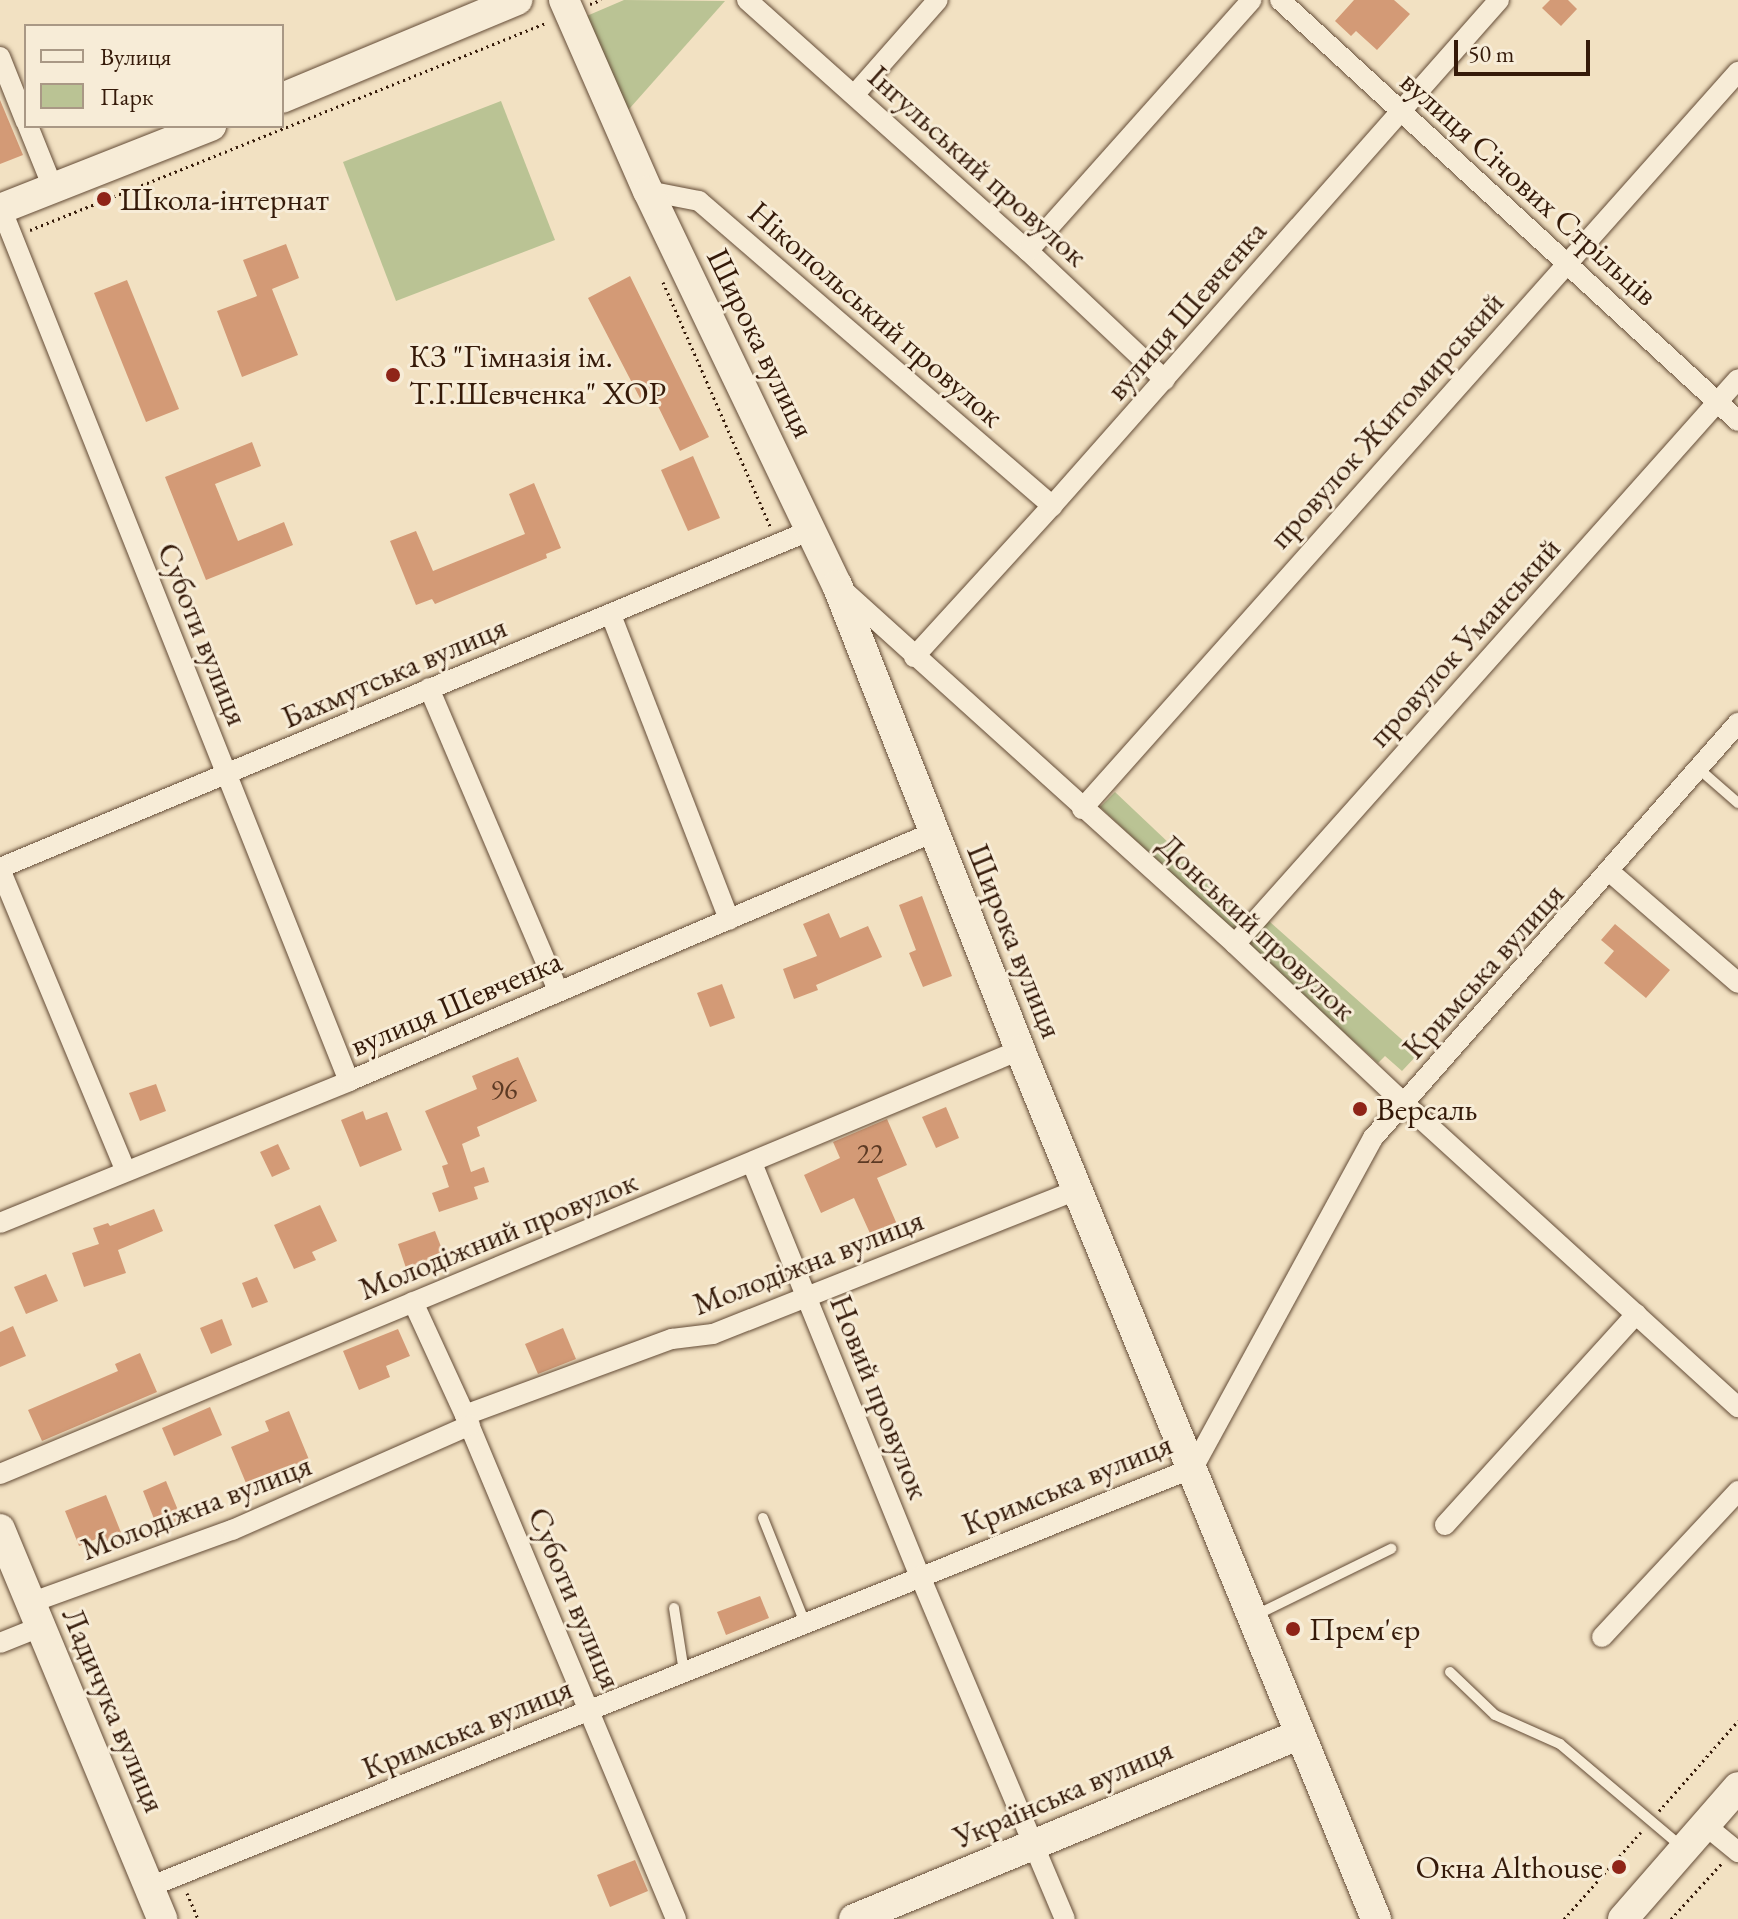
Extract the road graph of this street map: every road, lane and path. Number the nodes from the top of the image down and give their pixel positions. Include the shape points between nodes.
1 (517, 0) edge
2 (601, 0) edge
3 (747, 0) edge
4 (938, 0) edge
5 (1252, 0) edge
6 (1280, 0) edge
7 (1499, 0) edge
8 (568, 6) edge
9 (0, 57) edge
10 (1738, 72) edge
11 (855, 94) junction
12 (284, 97) edge
13 (1400, 111) junction
14 (24, 117) edge
15 (284, 124) edge
16 (29, 128) edge
17 (206, 128) edge
18 (274, 128) edge
19 (53, 188) junction
20 (648, 191) junction
21 (0, 208) edge
22 (13, 236) junction
23 (1028, 251) junction
24 (1566, 262) junction
25 (657, 269) dead end
26 (1738, 379) edge
27 (1165, 380) junction
28 (1717, 402) junction
29 (1738, 421) edge
30 (1052, 506) junction
31 (811, 530) junction
32 (779, 544) junction
33 (837, 585) junction
34 (611, 615) junction
35 (914, 657) junction
36 (429, 688) junction
37 (1738, 723) edge
38 (1699, 769) junction
39 (226, 774) junction
40 (1738, 803) edge
41 (1082, 809) junction
42 (934, 832) junction
43 (0, 868) edge
44 (1610, 872) junction
45 (729, 920) junction
46 (1235, 944) junction
47 (1738, 983) edge
48 (558, 991) junction
49 (1020, 1050) junction
50 (349, 1081) junction
51 (1404, 1104) junction
52 (752, 1163) junction
53 (125, 1169) junction
54 (1079, 1189) junction
55 (0, 1223) edge
56 (808, 1297) junction
57 (413, 1302) junction
58 (1636, 1314) junction
59 (1738, 1407) edge
60 (468, 1420) junction
61 (1193, 1468) junction
62 (0, 1474) edge
63 (1738, 1491) edge
64 (763, 1518) dead end
65 (1445, 1525) dead end
66 (0, 1529) edge
67 (1391, 1549) dead end
68 (920, 1576) junction
69 (674, 1608) dead end
70 (35, 1615) junction
71 (1253, 1617) junction
72 (805, 1623) junction
73 (1602, 1637) dead end
74 (0, 1643) edge
75 (684, 1672) junction
76 (1450, 1672) dead end
77 (590, 1711) junction
78 (1300, 1734) junction
79 (1738, 1787) edge
80 (1705, 1825) junction
81 (1036, 1843) junction
82 (1684, 1849) junction
83 (1736, 1851) edge
84 (179, 1875) junction
85 (149, 1887) junction
86 (162, 1919) edge
87 (198, 1919) edge
88 (676, 1919) edge
89 (854, 1919) edge
90 (1065, 1919) edge
91 (1376, 1919) edge
92 (1623, 1919) edge
93 (1671, 1919) edge

1 - 12 street
2 - 8 path
3 - 11 street, Інгульський провулок
4 - 11 street
5 - 23 street
6 - 13 street, вулиця Січових Стрільців
7 - 13 street, вулиця Шевченка
8 - 15 path
8 - 20 street, Широка вулиця
9 - 14 street
10 - 24 street, провулок Житомирський
11 - 23 street, Інгульський провулок
13 - 24 street, вулиця Січових Стрільців
13 - 27 street, вулиця Шевченка
16 - 19 street
17 - 19 street
18 - 22 path
19 - 21 street
20 - 30 street, Нікопольський провулок via 699,201
20 - 31 street, Широка вулиця
21 - 22 street, Суботи вулиця
22 - 39 street, Суботи вулиця
23 - 27 street, Інгульський провулок
24 - 28 street, вулиця Січових Стрільців
24 - 41 street, провулок Житомирський
25 - 32 path
26 - 28 street, провулок Уманський
27 - 30 street, вулиця Шевченка
28 - 29 street, вулиця Січових Стрільців
28 - 46 street, провулок Уманський
30 - 35 street, вулиця Шевченка
31 - 32 street, Бахмутська вулиця
31 - 33 street, Широка вулиця
32 - 34 street, Бахмутська вулиця
33 - 35 street, Донський провулок
33 - 42 street, Широка вулиця
34 - 36 street, Бахмутська вулиця
34 - 45 street
35 - 41 street, Донський провулок
36 - 39 street, Бахмутська вулиця
36 - 48 street
37 - 38 street, Кримська вулиця
38 - 40 lane
38 - 44 street, Кримська вулиця
39 - 43 street, Бахмутська вулиця
39 - 50 street, Суботи вулиця
41 - 46 street, Донський провулок
42 - 45 street, вулиця Шевченка
42 - 49 street, Широка вулиця
43 - 53 street
44 - 47 street
44 - 51 street, Кримська вулиця
45 - 48 street, вулиця Шевченка
46 - 51 street, Донський провулок
48 - 50 street, вулиця Шевченка
49 - 52 street, Молодіжний провулок
49 - 54 street, Широка вулиця
50 - 53 street, вулиця Шевченка
51 - 58 street, Донський провулок
51 - 61 street, Кримська вулиця via 1373,1138
52 - 56 street, Новий провулок
52 - 57 street, Молодіжний провулок
53 - 55 street, вулиця Шевченка
54 - 56 street, Молодіжна вулиця
54 - 61 street, Широка вулиця
56 - 60 street, Молодіжна вулиця via 705,1337 672,1339
56 - 68 street, Новий провулок
57 - 60 street, Суботи вулиця
57 - 62 street, Молодіжний провулок
58 - 59 street, Донський провулок
58 - 65 street
60 - 70 street, Молодіжна вулиця
60 - 77 street, Суботи вулиця
61 - 68 street, Кримська вулиця
61 - 71 street, Широка вулиця
63 - 73 street
64 - 72 lane
66 - 70 street, Ладичука вулиця
67 - 71 lane
68 - 72 street, Кримська вулиця
68 - 81 street, Новий провулок
69 - 75 lane
70 - 74 street, Молодіжна вулиця
70 - 85 street, Ладичука вулиця
71 - 78 street, Широка вулиця
72 - 75 street, Кримська вулиця
75 - 77 street, Кримська вулиця
76 - 82 lane via 1495,1715 1560,1744
77 - 84 street, Кримська вулиця
77 - 88 street, Суботи вулиця
78 - 81 street, Українська вулиця
78 - 91 street, Широка вулиця
79 - 80 street
80 - 82 street
80 - 83 street
81 - 89 street, Українська вулиця
81 - 90 street, Новий провулок
82 - 92 street
83 - 93 path
84 - 85 street, Кримська вулиця
84 - 87 path
85 - 86 street, Ладичука вулиця

